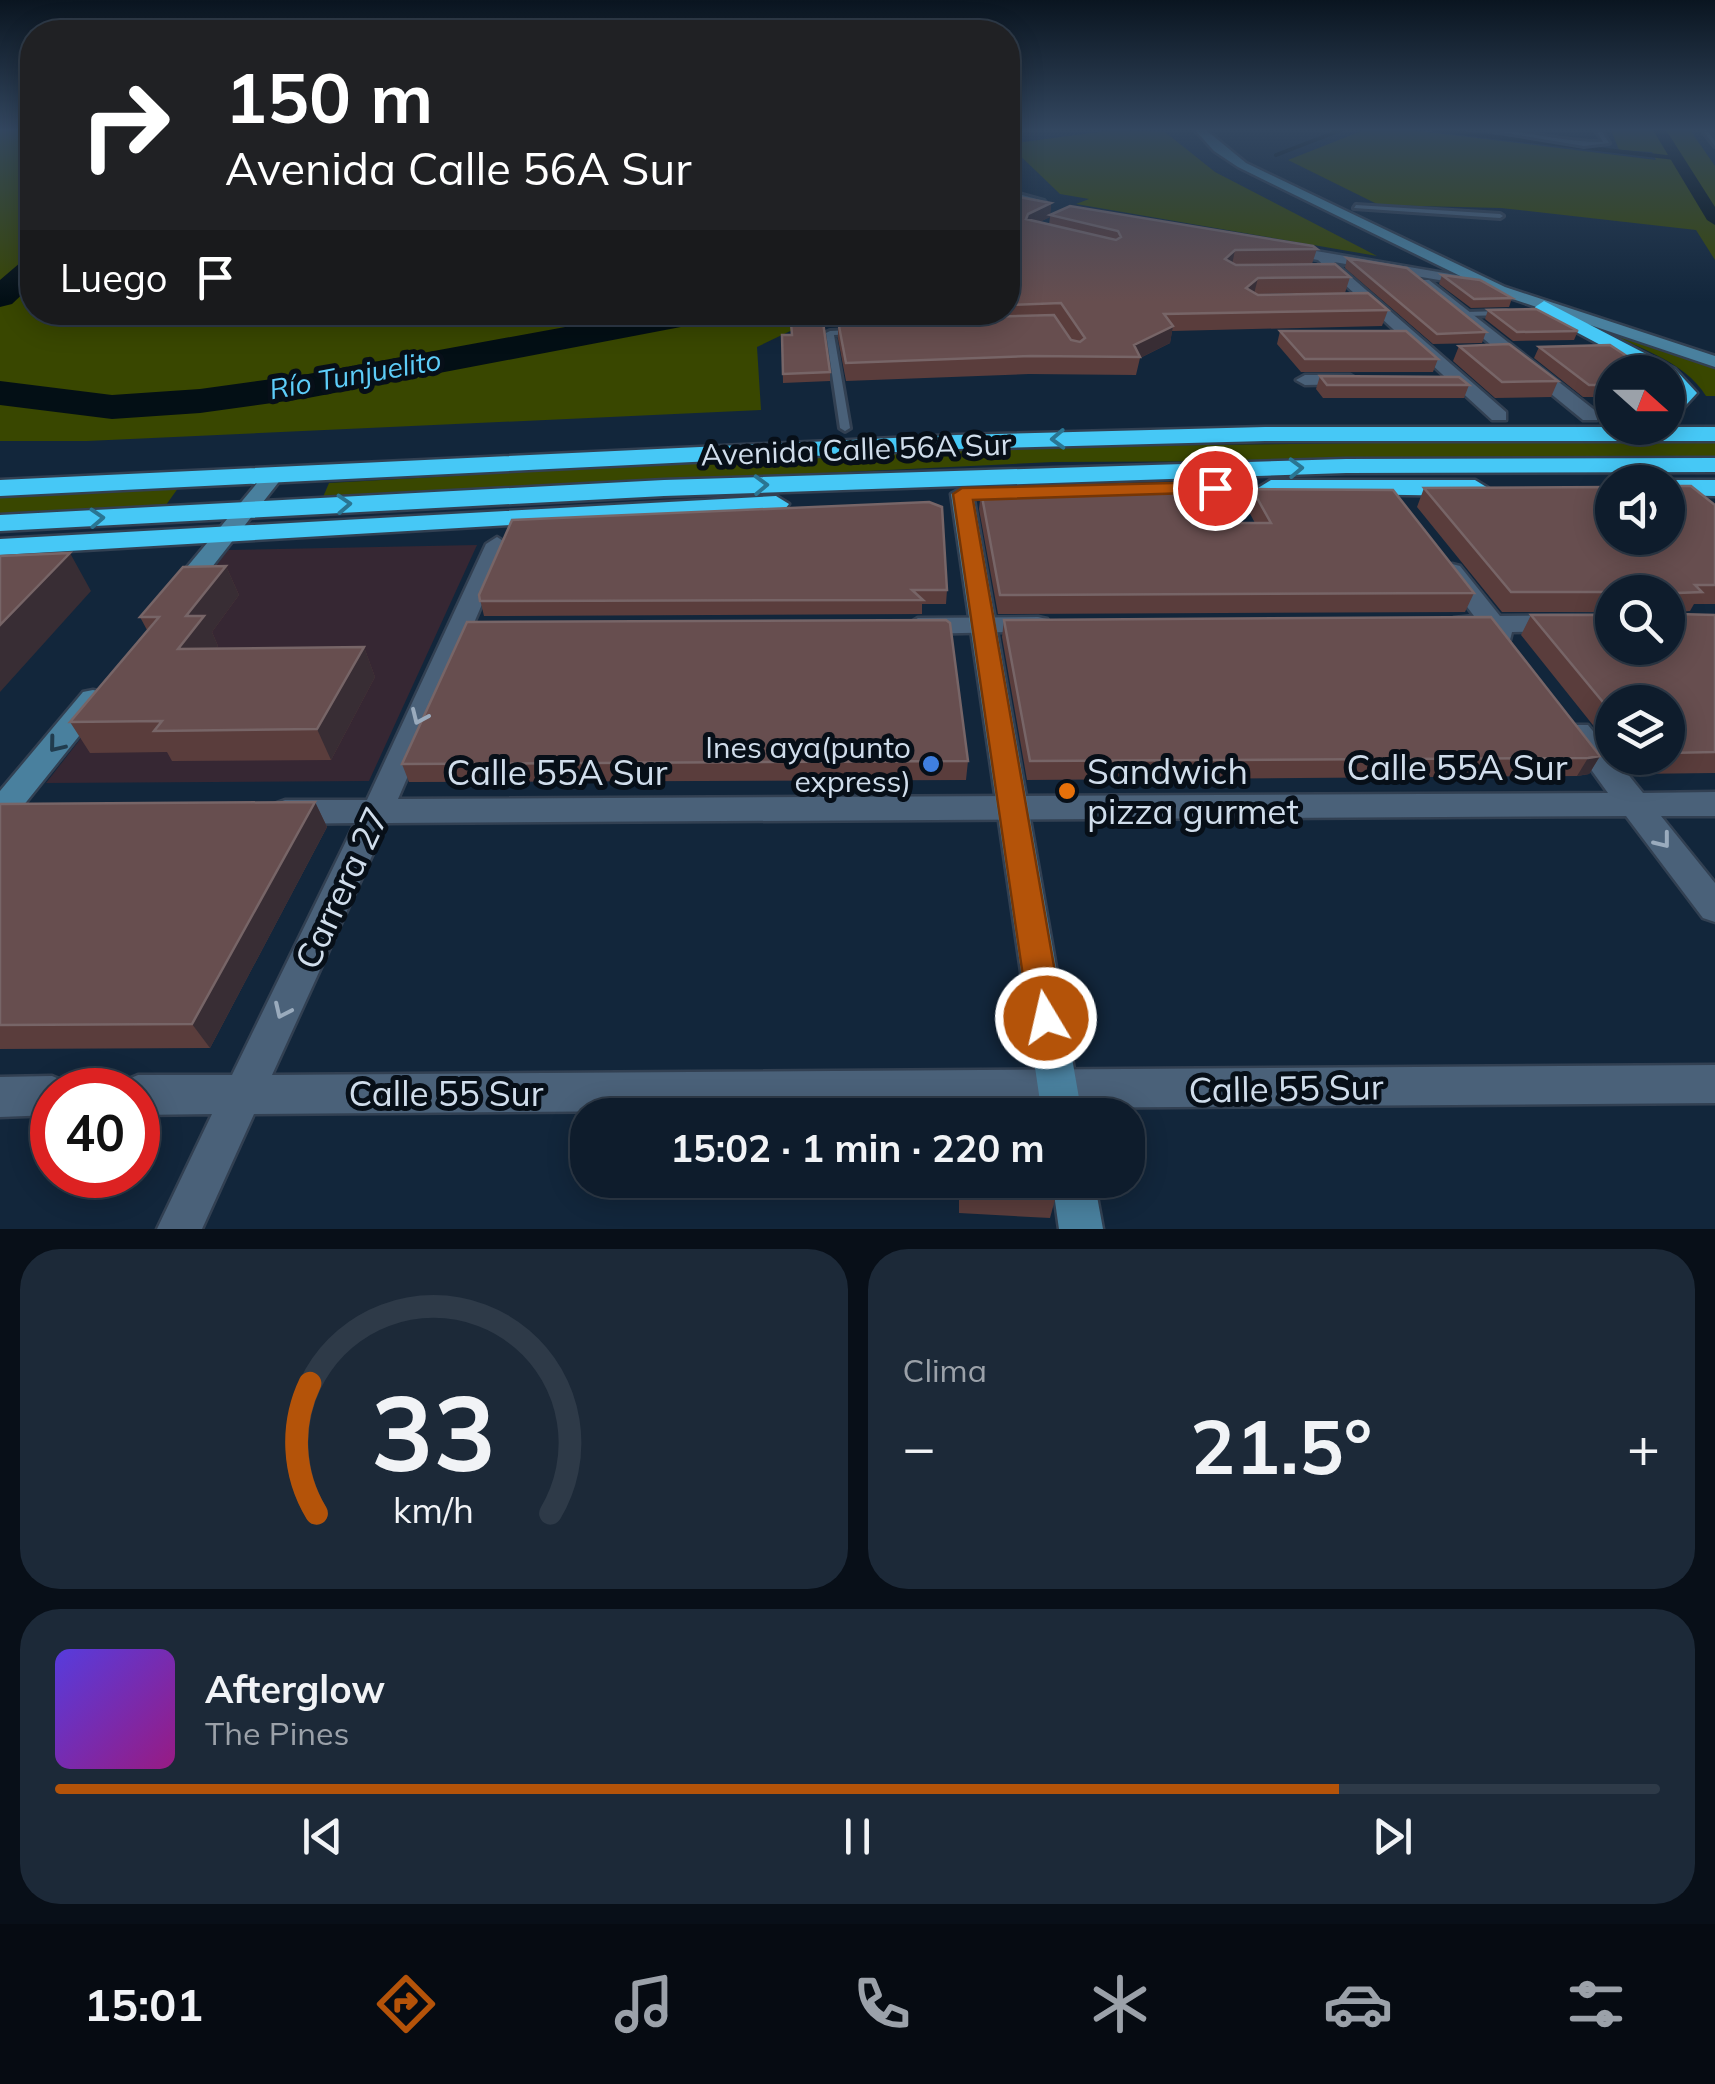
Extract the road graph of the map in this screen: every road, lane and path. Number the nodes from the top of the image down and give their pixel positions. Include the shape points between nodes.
1 (1288, 187) edge
2 (1319, 187) edge
3 (1020, 196) edge
4 (1035, 206) joint
5 (1363, 207) junction
6 (1470, 207) dead end
7 (1053, 210) edge
8 (1500, 216) dead end
9 (1266, 246) edge
10 (1475, 263) junction
11 (1324, 266) junction
12 (1450, 266) junction
13 (1408, 270) junction
14 (1486, 284) junction
15 (1350, 302) edge
16 (1370, 302) junction
17 (1547, 306) junction
18 (1516, 312) edge
19 (1465, 314) junction
20 (868, 332) edge
21 (1387, 335) edge
22 (1407, 335) junction
23 (1620, 347) junction
24 (1586, 348) edge
25 (1520, 350) junction
26 (1715, 350) edge
27 (1428, 353) junction
28 (1634, 355) edge
29 (1715, 362) edge
30 (1305, 380) dead end
31 (1363, 380) edge
32 (1421, 381) edge
33 (1460, 381) junction
34 (1595, 411) edge
35 (1685, 414) edge
36 (1715, 415) edge
37 (1595, 416) edge
38 (1493, 425) junction
39 (845, 428) junction
40 (1715, 434) edge
41 (690, 454) junction
42 (1495, 466) junction
43 (1715, 466) edge
44 (0, 468) edge
45 (276, 474) junction
46 (1595, 483) edge
47 (1595, 486) edge
48 (0, 488) edge
49 (664, 488) junction
50 (1387, 488) junction
51 (1685, 488) edge
52 (1715, 488) edge
53 (962, 494) junction
54 (247, 509) junction
55 (557, 516) junction
56 (1410, 516) edge
57 (0, 523) edge
58 (228, 533) junction
59 (497, 544) edge
60 (0, 547) edge
61 (1434, 547) edge
62 (167, 608) edge
63 (1595, 623) edge
64 (1435, 624) edge
65 (1494, 624) junction
66 (984, 625) junction
67 (1062, 625) edge
68 (886, 626) edge
69 (1517, 654) edge
70 (105, 685) edge
71 (1564, 714) edge
72 (1634, 804) junction
73 (1715, 804) edge
74 (1012, 807) junction
75 (377, 811) junction
76 (262, 812) edge
77 (10, 813) edge
78 (1715, 908) edge
79 (1715, 1084) edge
80 (243, 1094) junction
81 (160, 1095) edge
82 (30, 1096) edge
83 (0, 1097) edge
84 (652, 1098) edge
85 (1059, 1098) edge
86 (1145, 1100) edge
87 (1076, 1198) edge
88 (179, 1229) edge
89 (1081, 1229) edge

1 - 12 main road
2 - 5 main road
3 - 4 lane via 1042,202
4 - 7 street
5 - 6 lane
5 - 8 lane
5 - 10 main road
9 - 11 street
10 - 12 main road
10 - 17 main road
11 - 13 street
11 - 16 street
12 - 13 street
12 - 14 main road
13 - 14 street
13 - 19 street
14 - 17 main road
15 - 16 street
16 - 22 street
17 - 23 highway
17 - 26 main road
17 - 29 main road
18 - 19 lane
19 - 25 street
20 - 39 lane via 830,333
21 - 22 street
22 - 27 street
23 - 24 street
23 - 28 highway
25 - 27 street
25 - 34 street
27 - 33 street
30 - 31 street
32 - 33 street
33 - 38 street
35 - 36 highway
37 - 38 highway, Avenida Calle 56A Sur
38 - 39 highway, Avenida Calle 56A Sur via 1386,416
38 - 40 highway, Avenida Calle 56A Sur
38 -> 41 highway, Avenida Calle 56A Sur
39 - 41 highway
39 - 44 highway, Avenida Calle 56A Sur
41 - 45 highway, Avenida Calle 56A Sur
42 - 43 highway, Avenida Calle 56A Sur
42 - 46 highway
49 -> 42 highway, Avenida Calle 56A Sur
45 - 48 highway, Avenida Calle 56A Sur
45 - 54 main road
47 - 50 highway, Avenida Calle 56A Sur
54 -> 49 highway, Avenida Calle 56A Sur
49 - 55 highway
50 - 53 highway, Avenida Calle 56A Sur
50 - 56 street
51 - 52 highway
53 - 55 highway, Avenida Calle 56A Sur
53 - 66 main road
57 -> 54 highway, Avenida Calle 56A Sur
54 - 58 main road
55 - 58 highway, Avenida Calle 56A Sur
58 - 60 highway, Avenida Calle 56A Sur
58 - 62 main road
59 -> 75 street, Carrera 27 via 469,628
61 - 65 street
63 - 65 street
64 - 65 street
65 - 69 street
66 - 67 street
66 - 68 street
66 - 74 main road
70 -> 77 main road
71 - 72 street
72 - 73 street, Calle 55A Sur
72 - 74 street, Calle 55A Sur
72 -> 78 street
74 - 75 street, Calle 55A Sur
74 - 85 main road
75 - 76 street, Calle 55A Sur
75 -> 80 street, Carrera 27
79 - 86 street, Calle 55 Sur
80 - 81 street, Calle 55 Sur
80 - 84 street, Calle 55 Sur
80 - 88 street, Carrera 27
82 - 83 street
87 - 89 main road

